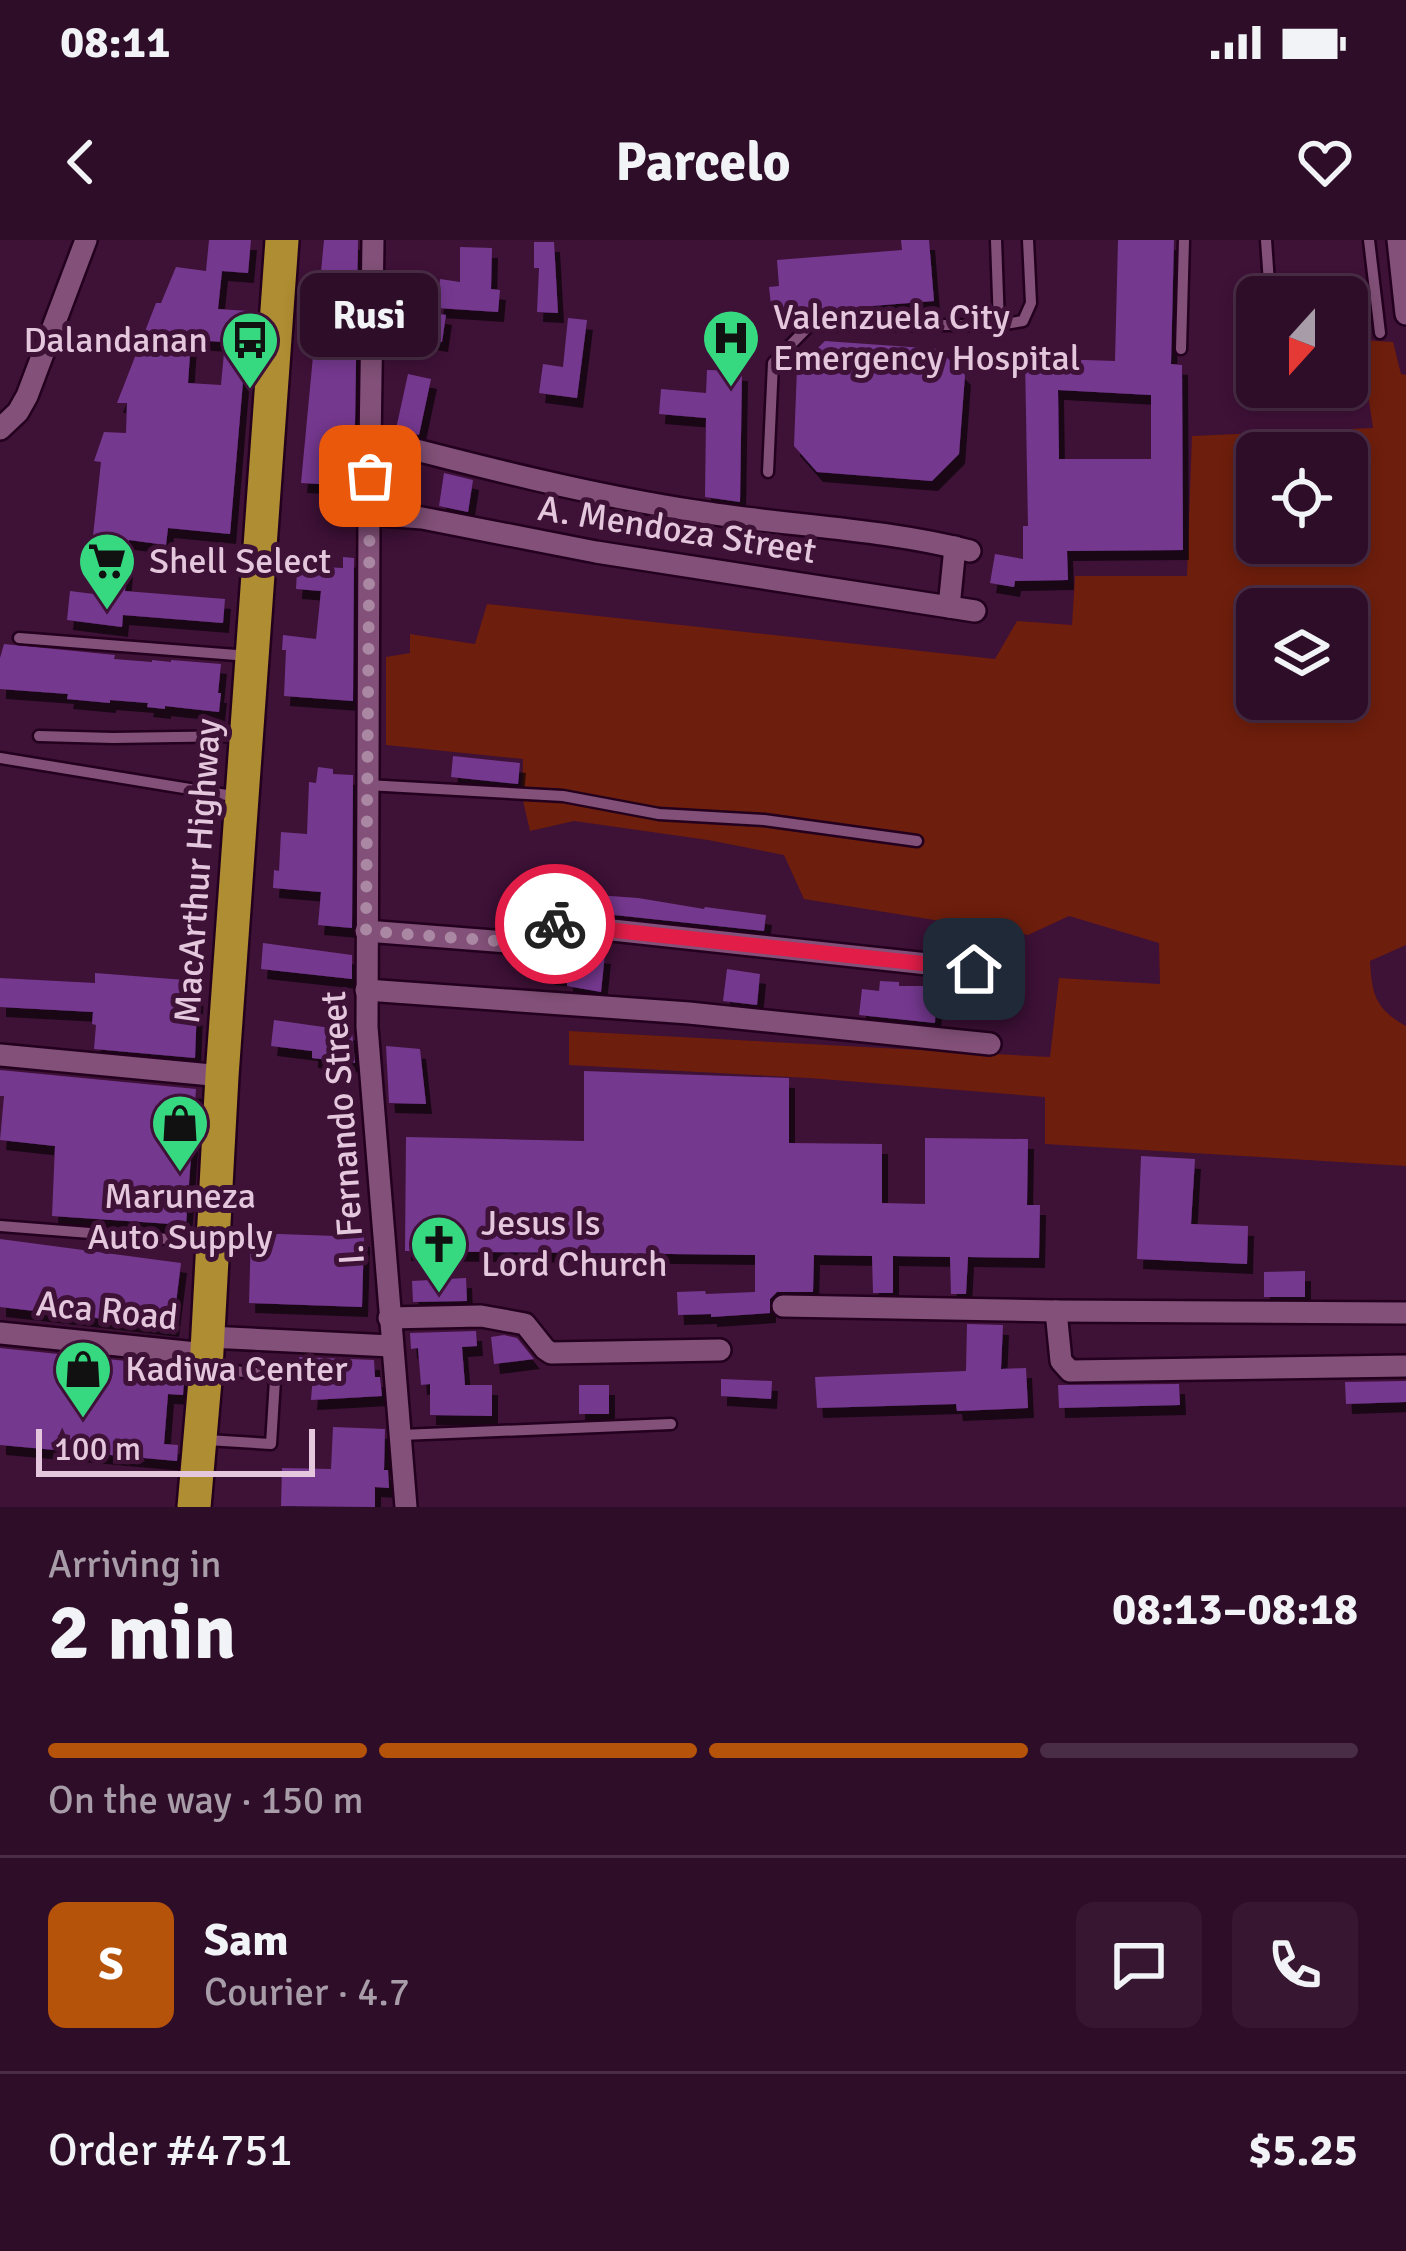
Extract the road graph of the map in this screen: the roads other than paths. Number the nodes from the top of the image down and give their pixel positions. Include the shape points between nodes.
1 (86, 240) edge
2 (282, 240) edge
3 (373, 240) edge
4 (382, 240) edge
5 (996, 240) edge
6 (1028, 240) edge
7 (1184, 240) edge
8 (1266, 240) edge
9 (1369, 240) edge
10 (1398, 240) edge
11 (1269, 276) edge
12 (1406, 314) edge
13 (1000, 325) junction
14 (1380, 333) dead end
15 (1181, 349) dead end
16 (4, 422) edge
17 (370, 438) junction
18 (767, 472) dead end
19 (369, 514) junction
20 (949, 607) junction
21 (975, 611) dead end
22 (19, 638) dead end
23 (254, 657) junction
24 (39, 736) dead end
25 (247, 736) junction
26 (0, 758) edge
27 (368, 784) junction
28 (242, 797) junction
29 (917, 841) dead end
30 (366, 931) junction
31 (974, 969) dead end
32 (366, 990) junction
33 (990, 1045) dead end
34 (0, 1055) edge
35 (222, 1076) junction
36 (0, 1226) edge
37 (213, 1243) junction
38 (783, 1306) dead end
39 (1056, 1311) junction
40 (1406, 1313) edge
41 (389, 1318) junction
42 (0, 1333) edge
43 (391, 1346) junction
44 (720, 1350) dead end
45 (207, 1353) junction
46 (1406, 1366) edge
47 (671, 1424) dead end
48 (401, 1435) junction
49 (200, 1440) junction
50 (194, 1507) edge
51 (406, 1507) edge

1 - 16 street via 23,405
2 - 23 highway, MacArthur Highway
3 - 4 street
3 - 17 street, I. Fernando Street
5 - 13 lane
6 - 13 lane via 1031,303 1023,321
7 - 15 lane
8 - 11 lane
9 - 14 lane
10 - 12 street
13 - 18 lane via 810,325 772,362
17 - 19 street, I. Fernando Street
17 - 20 street via 697,512 963,549
19 - 20 street, A. Mendoza Street
19 - 27 street, I. Fernando Street
20 - 21 street, A. Mendoza Street
22 - 23 lane
23 - 25 highway, MacArthur Highway
24 - 25 lane
25 - 28 highway, MacArthur Highway
26 - 28 lane
27 - 29 lane via 563,796
27 - 30 street, I. Fernando Street
28 - 35 highway, MacArthur Highway
30 - 31 street via 523,943 538,922
30 - 32 street, I. Fernando Street
32 - 33 street
32 - 41 street, I. Fernando Street
34 - 35 street
35 - 37 highway, MacArthur Highway
36 - 37 lane
37 - 45 highway, MacArthur Highway
38 - 39 street
39 - 40 street
39 - 46 street via 1061,1361 1070,1372
41 - 43 street, I. Fernando Street
41 - 44 street via 482,1316 525,1324 551,1353
42 - 45 street, Aca Road
43 - 45 street, Aca Road
43 - 48 street, I. Fernando Street
45 - 49 highway, MacArthur Highway
45 - 49 lane via 272,1376 273,1440
47 - 48 lane
48 - 51 street, I. Fernando Street
49 - 50 highway, MacArthur Highway

